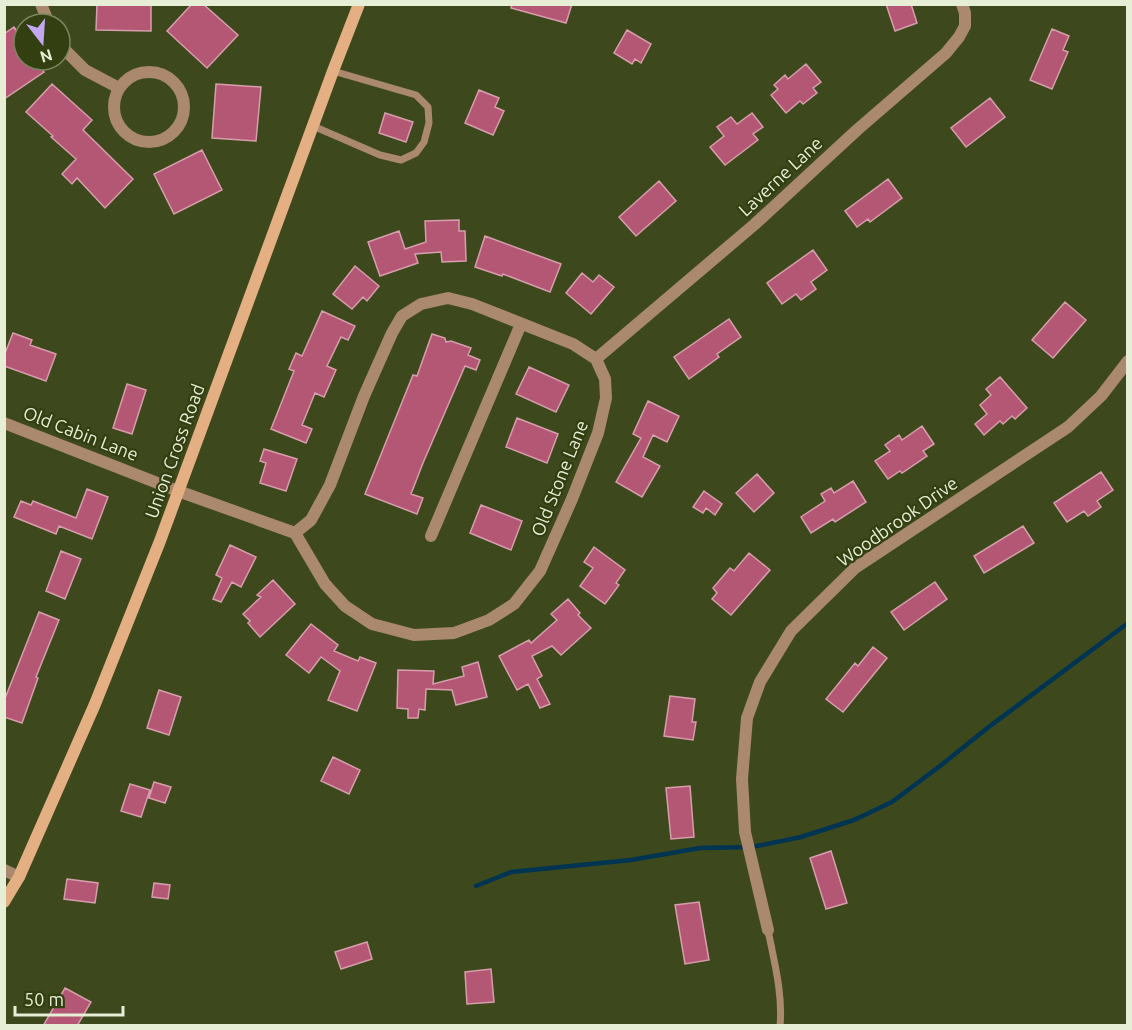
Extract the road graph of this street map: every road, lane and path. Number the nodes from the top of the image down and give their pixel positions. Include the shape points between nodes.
1 (359, 4) edge
2 (962, 4) edge
3 (72, 57) edge
4 (333, 71) junction
5 (119, 88) junction
6 (313, 126) junction
7 (520, 324) junction
8 (596, 359) junction
9 (1128, 361) edge
10 (4, 423) edge
11 (178, 491) junction
12 (295, 533) junction
13 (431, 536) dead end
14 (4, 870) edge
15 (19, 877) junction
16 (4, 902) edge
17 (768, 930) joint
18 (780, 1026) edge

1 - 4 main road, Union Cross Road
2 - 8 street, Laverne Lane via 965,26 946,52 755,224
3 - 5 street via 85,70
4 - 6 main road, Union Cross Road
4 - 6 lane via 416,95 428,107 424,142 416,153 401,160
5 - 5 street via 114,110 117,122 133,138 156,141 176,129 184,108 182,96 169,78 148,72 137,74
6 - 11 main road, Union Cross Road
7 - 8 street via 573,344
7 - 12 street via 448,298 421,304 402,316 364,396 330,485 311,520
7 - 13 street
8 - 12 street, Old Stone Lane via 605,379 606,398 598,433 572,500 540,571 514,604 489,620 454,633 414,635 372,624 345,606 325,585
9 - 17 street, Woodbrook Drive via 1101,396 1068,427 855,568 791,631 760,682 747,718 742,779 745,832
10 - 11 street, Old Cabin Lane
11 - 12 street
11 - 15 main road, Union Cross Road via 95,704
14 - 15 street
15 - 16 main road, Union Cross Road
17 - 18 lane

